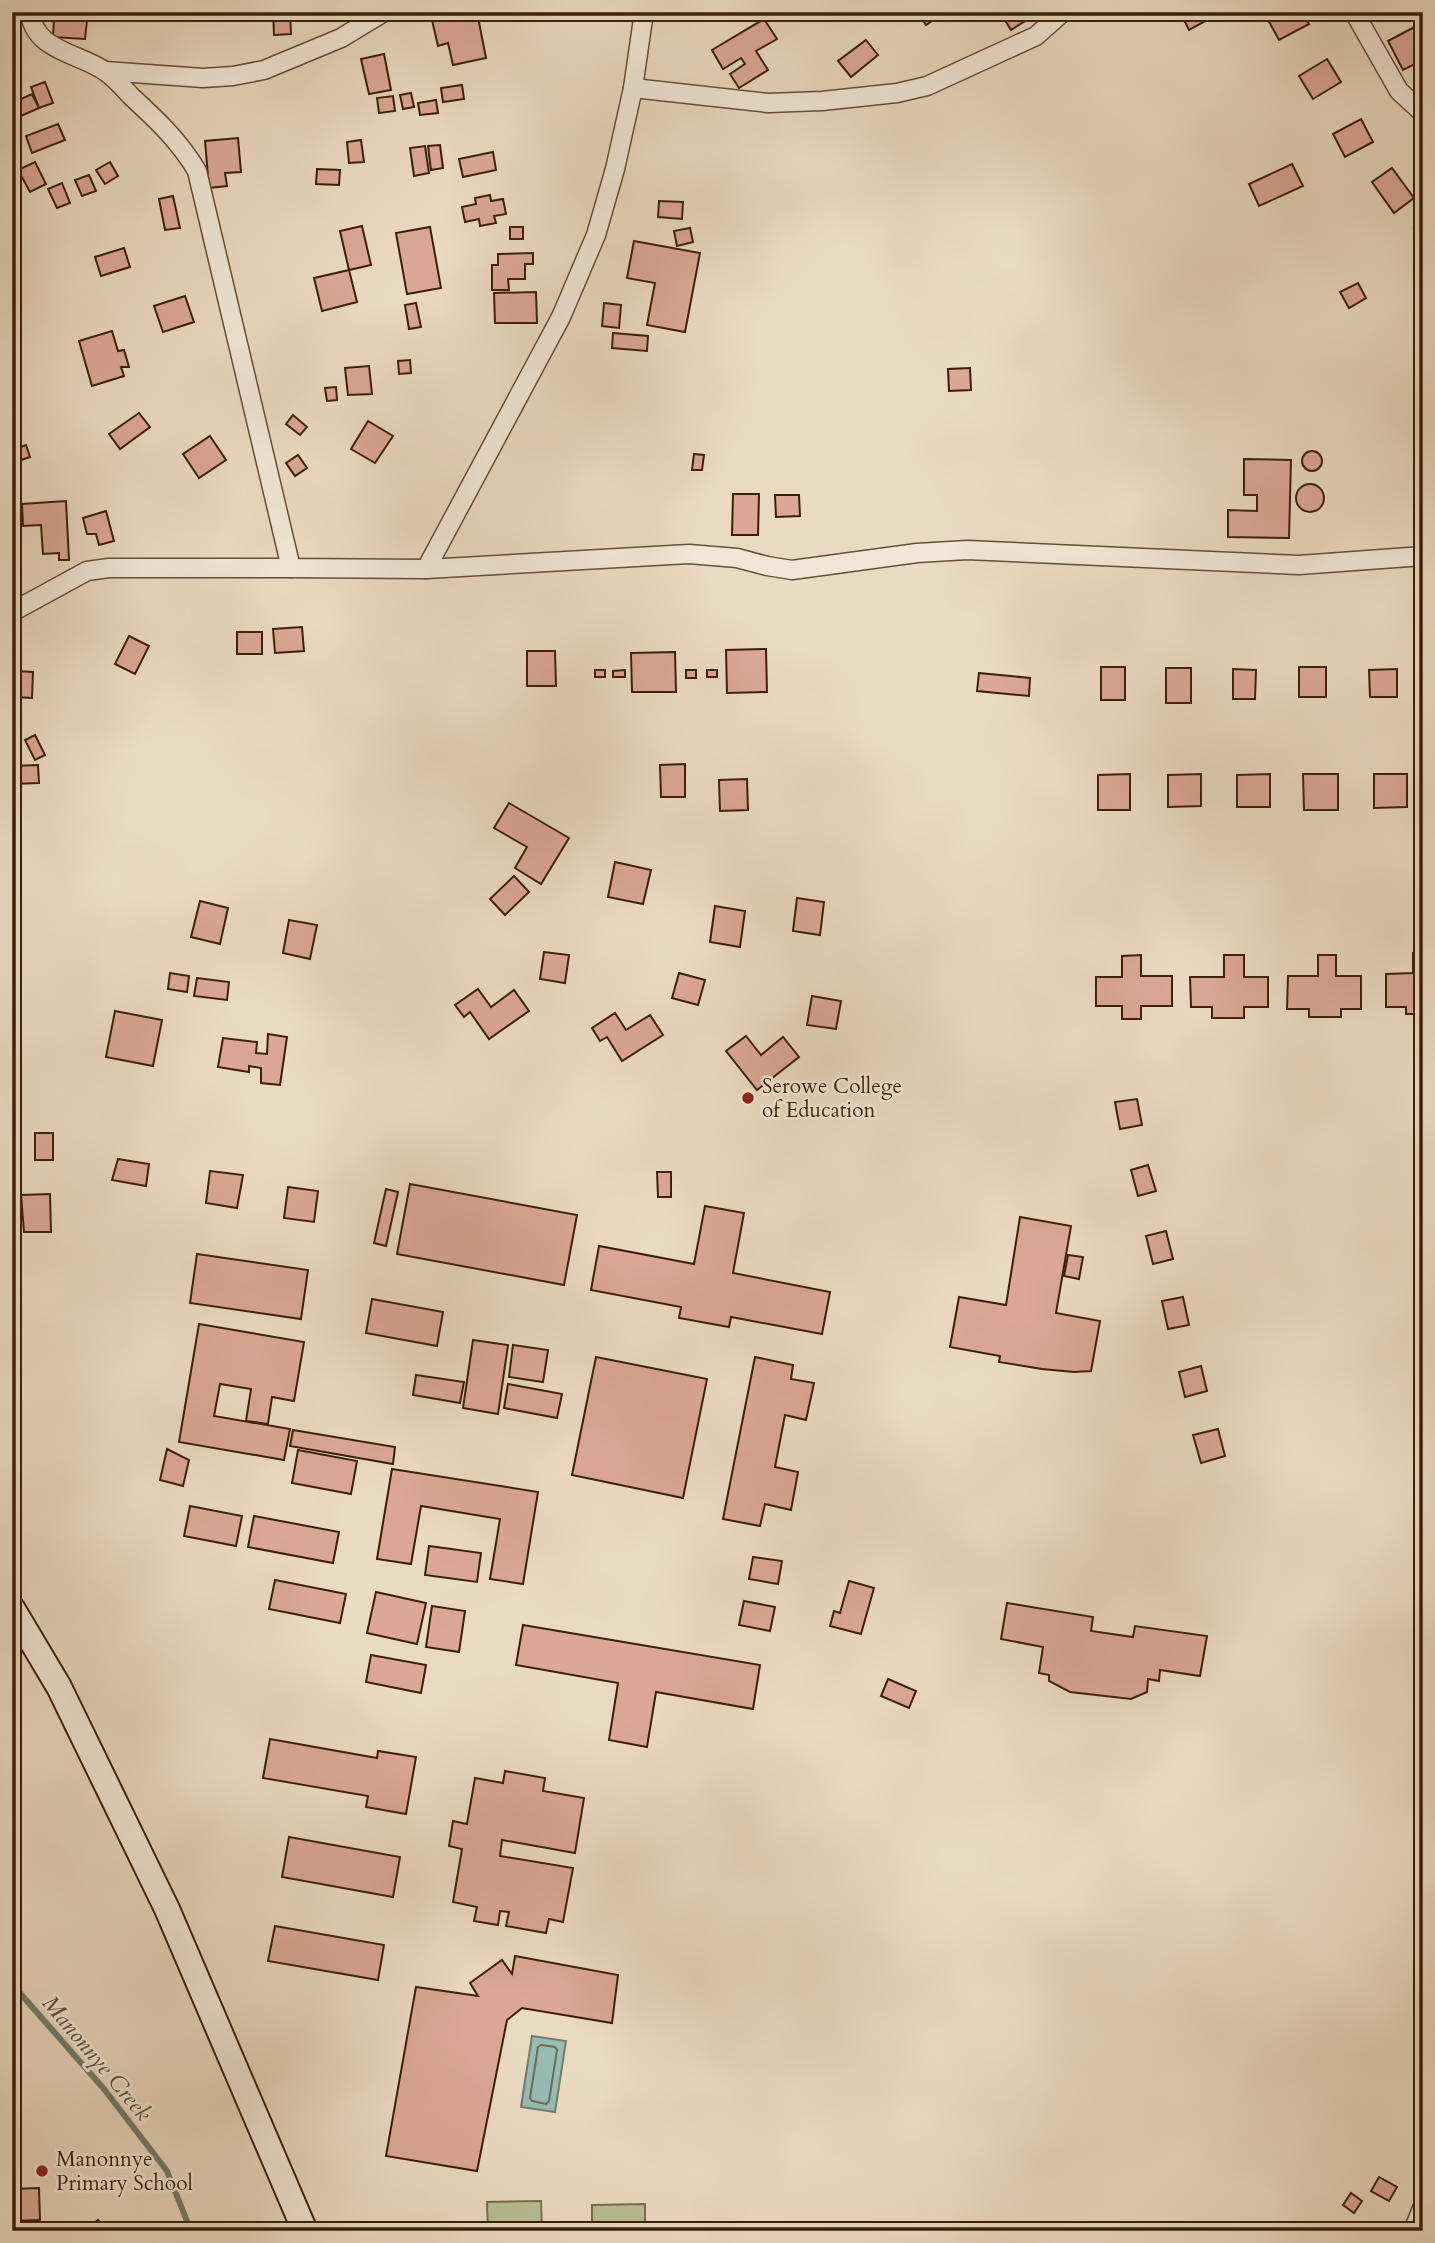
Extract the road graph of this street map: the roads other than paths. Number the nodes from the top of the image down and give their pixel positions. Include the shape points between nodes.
1 (30, 12) edge
2 (384, 12) edge
3 (644, 12) edge
4 (1063, 12) edge
5 (1354, 12) edge
6 (105, 71) junction
7 (633, 88) junction
8 (1423, 113) edge
9 (1423, 556) edge
10 (291, 568) junction
11 (426, 569) junction
12 (12, 612) edge
13 (12, 1608) edge
14 (1423, 2206) edge
15 (305, 2231) edge
16 (1413, 2231) edge

1 - 6 street via 38,35
2 - 6 street via 264,71 202,78
3 - 7 street
4 - 7 street via 1036,36 927,86 897,93 768,103
5 - 8 street via 1399,91
6 - 10 street via 176,139 197,171
7 - 11 street via 596,235 576,284
9 - 11 street via 1299,565 967,550 792,570 689,554
10 - 11 street
10 - 12 street via 87,571
13 - 15 street via 59,1686 167,1909
14 - 16 street

